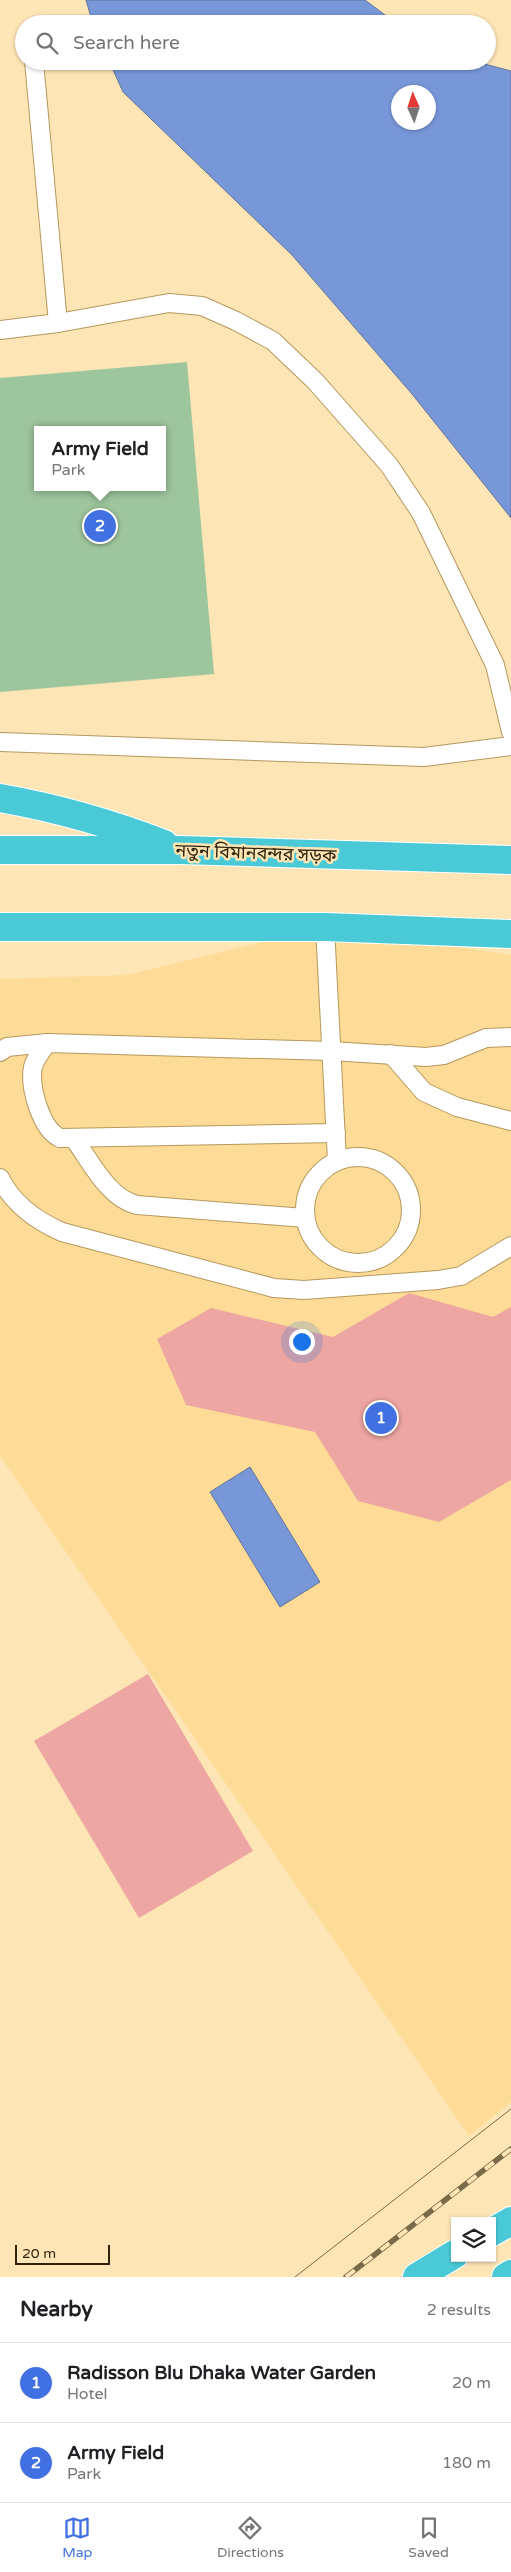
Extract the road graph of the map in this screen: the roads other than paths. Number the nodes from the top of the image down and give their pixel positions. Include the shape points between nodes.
1 (35, 70) edge
2 (58, 323) junction
3 (0, 330) edge
4 (511, 732) edge
5 (0, 742) edge
6 (511, 746) edge
7 (0, 798) edge
8 (0, 850) edge
9 (180, 850) junction
10 (511, 860) edge
11 (0, 927) edge
12 (326, 927) junction
13 (511, 934) edge
14 (511, 1037) edge
15 (47, 1043) junction
16 (331, 1051) junction
17 (0, 1052) edge
18 (392, 1054) junction
19 (511, 1121) edge
20 (336, 1133) junction
21 (74, 1139) junction
22 (337, 1161) junction
23 (0, 1178) edge
24 (305, 1218) junction
25 (511, 1246) edge
26 (511, 2220) edge
27 (496, 2229) edge
28 (451, 2256) edge
29 (511, 2274) edge
30 (417, 2277) edge
31 (506, 2277) edge

1 - 2 lane
2 - 3 lane
2 - 4 lane via 169,303 202,306 273,341 315,381 383,458 421,513 495,665
5 - 6 lane via 424,757
7 - 9 highway via 48,806 122,828
8 - 9 highway, নতুন বিমানবন্দর সড়ক
9 - 10 highway, নতুন বিমানবন্দর সড়ক
11 - 12 highway
12 - 13 highway
12 - 16 lane
14 - 18 lane via 486,1038 444,1055
15 - 16 lane
15 - 17 lane via 7,1048
15 - 21 lane via 33,1068 40,1113 52,1134
16 - 18 lane
16 - 20 lane
18 - 19 lane via 424,1092 457,1107
20 - 21 lane
20 - 22 lane
21 - 24 lane via 115,1194 125,1202 137,1206
22 - 24 lane via 322,1170 311,1184 306,1194
22 - 24 lane via 361,1157 373,1159 394,1170 410,1201 409,1225 404,1236 388,1254 377,1259 360,1263 342,1261 331,1257 313,1240
23 - 25 lane via 38,1221 62,1232 274,1288 304,1290 461,1276
26 - 27 highway
28 - 30 highway
29 - 31 highway

